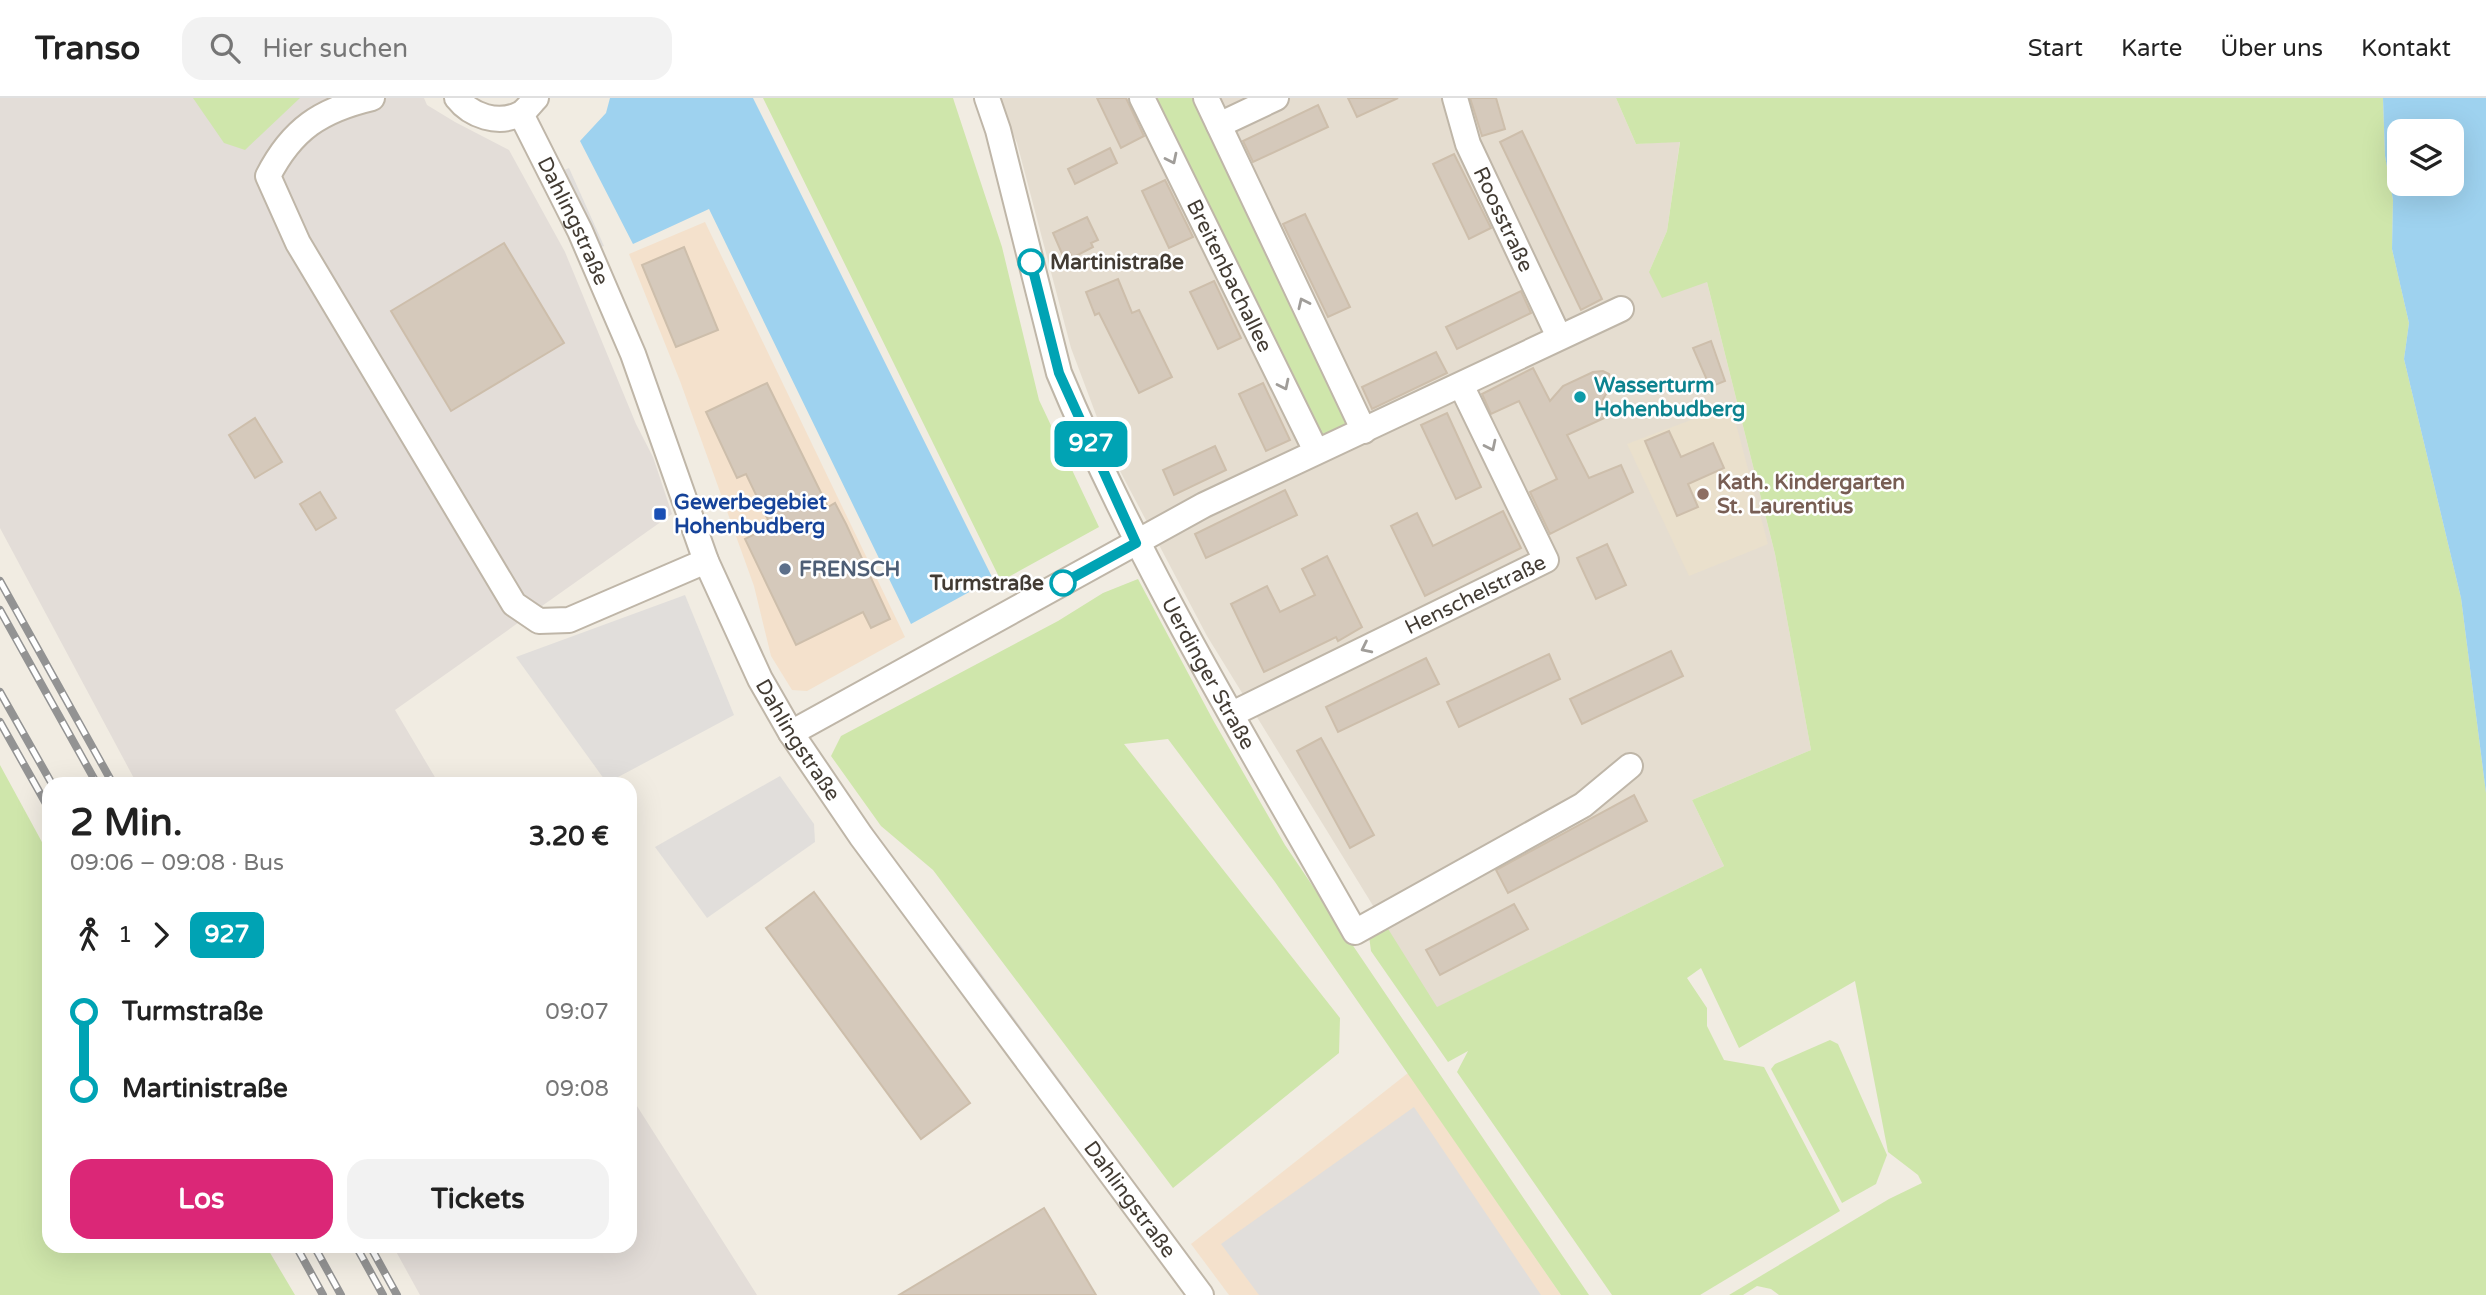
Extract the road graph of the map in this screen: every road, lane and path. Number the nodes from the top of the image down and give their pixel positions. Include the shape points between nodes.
1 (372, 98) edge
2 (457, 98) edge
3 (987, 98) edge
4 (1142, 98) edge
5 (1206, 98) edge
6 (1276, 98) edge
7 (1454, 98) edge
8 (529, 106) edge
9 (1219, 125) junction
10 (1621, 309) dead end
11 (1559, 337) junction
12 (1461, 385) junction
13 (1364, 431) junction
14 (1316, 451) junction
15 (1136, 543) junction
16 (706, 561) junction
17 (1232, 714) junction
18 (790, 733) junction
19 (1630, 765) dead end
20 (1201, 1295) edge

1 - 16 street via 315,117 293,137 268,176 298,243 514,604 539,621 569,620
2 - 8 street, Dahlingstraße via 478,115 499,119
3 - 15 street, Uerdinger Straße via 1059,373
4 -> 14 street, Breitenbachallee
5 - 9 street
6 - 9 street
7 - 11 street, Roosstraße via 1468,144
8 - 16 street, Dahlingstraße via 632,354
13 -> 9 street
10 - 11 street
11 - 12 street
12 - 13 street
12 -> 17 street, Henschelstraße via 1545,560
13 - 14 street
14 - 15 street
15 - 17 street, Uerdinger Straße
15 - 18 street
16 - 18 street, Dahlingstraße
17 - 19 street, Uerdinger Straße via 1355,932 1583,804
18 - 20 street, Dahlingstraße

